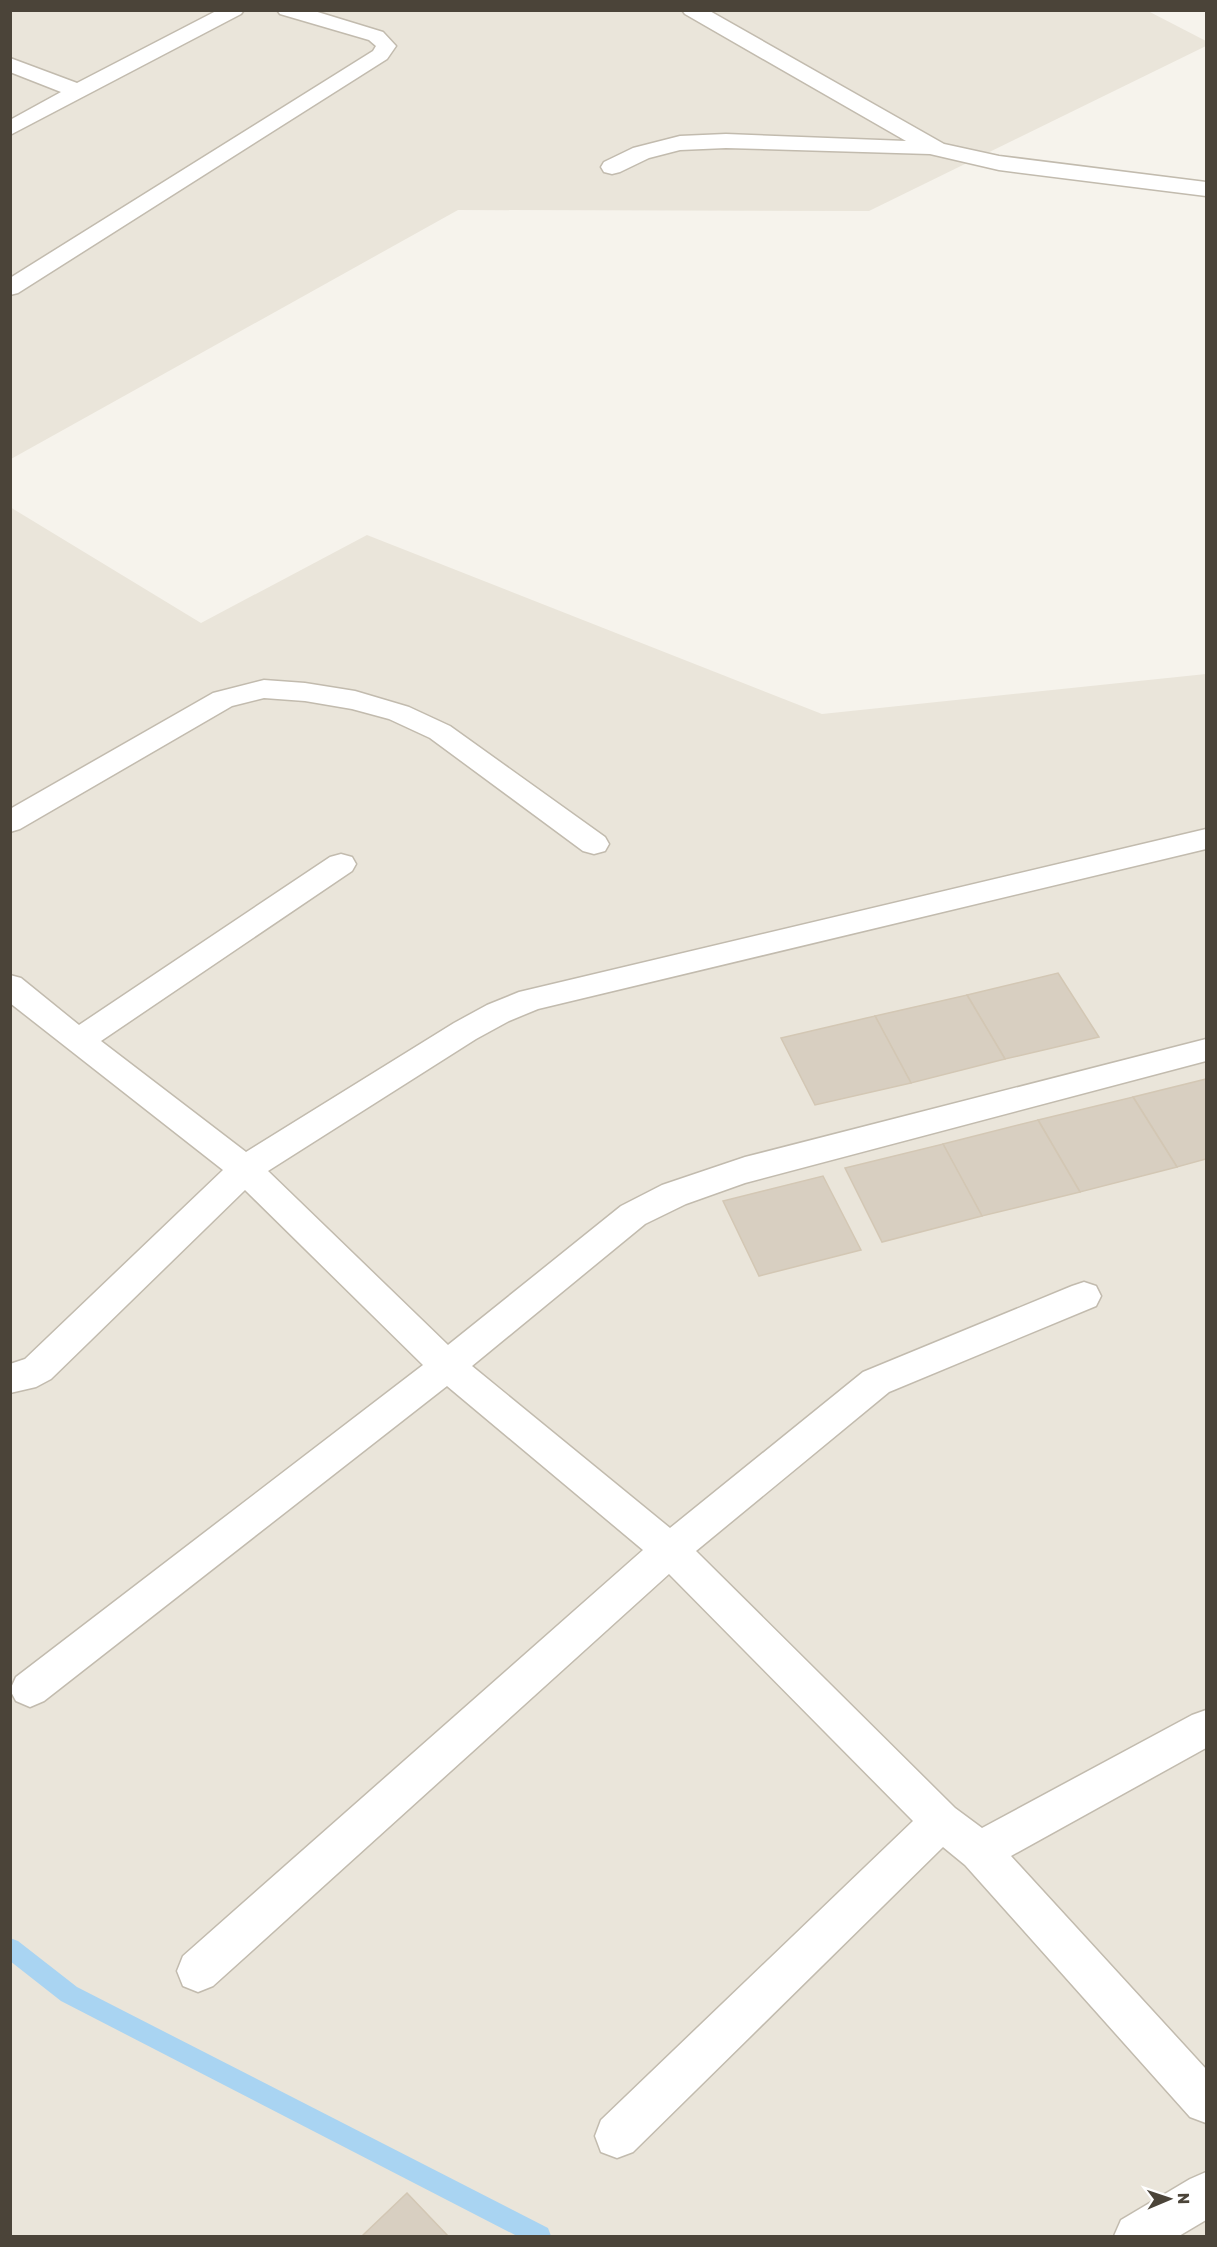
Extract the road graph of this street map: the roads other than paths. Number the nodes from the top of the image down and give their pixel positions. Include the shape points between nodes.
1 (234, 10) edge
2 (287, 10) edge
3 (692, 10) edge
4 (10, 64) edge
5 (78, 91) junction
6 (10, 129) edge
7 (937, 149) junction
8 (612, 167) dead end
9 (1206, 189) edge
10 (10, 288) edge
11 (10, 822) edge
12 (1206, 839) edge
13 (594, 844) dead end
14 (341, 864) dead end
15 (10, 986) edge
16 (78, 1041) junction
17 (1206, 1050) edge
18 (245, 1169) junction
19 (1084, 1296) dead end
20 (447, 1366) junction
21 (10, 1379) edge
22 (670, 1550) junction
23 (30, 1689) dead end
24 (1206, 1728) edge
25 (941, 1821) junction
26 (980, 1851) junction
27 (198, 1971) dead end
28 (1206, 2101) edge
29 (617, 2136) dead end
30 (1206, 2195) edge
31 (1137, 2236) edge

1 - 5 street
2 - 10 street via 376,36 386,46 380,55
3 - 7 street
4 - 5 street
5 - 6 street
7 - 8 street via 680,143 641,153
7 - 9 street via 999,163
11 - 13 street via 223,699 264,689 355,700 399,713 440,732
12 - 18 street via 530,1000 465,1031
14 - 16 street
15 - 16 street
16 - 18 street
17 - 20 street via 691,1186 633,1215
18 - 20 street
18 - 21 street via 38,1369
19 - 22 street via 876,1382
20 - 22 street
20 - 23 street
22 - 25 street
22 - 27 street
24 - 26 street
25 - 26 street
25 - 29 street
26 - 28 street
30 - 31 street

